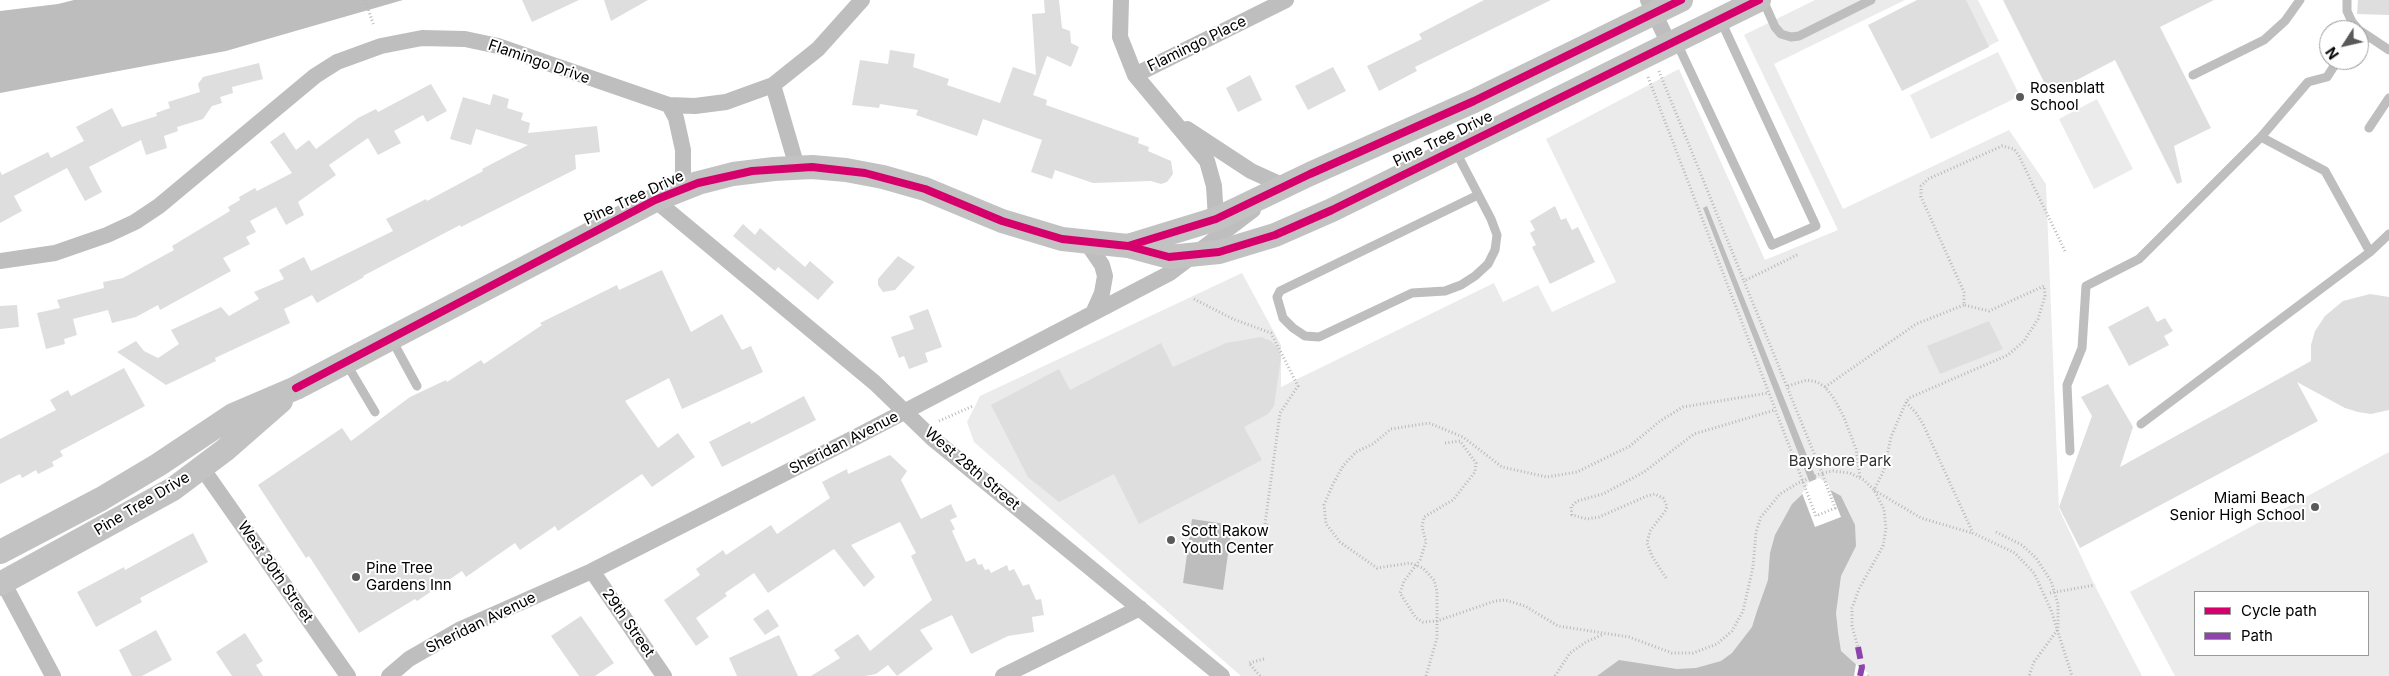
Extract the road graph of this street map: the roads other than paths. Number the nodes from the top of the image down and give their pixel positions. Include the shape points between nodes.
1 (862, 0) edge
2 (1121, 0) edge
3 (1286, 0) edge
4 (1681, 0) edge
5 (1759, 0) edge
6 (1763, 0) edge
7 (1871, 0) edge
8 (2300, 0) edge
9 (2347, 0) edge
10 (1651, 6) edge
11 (1720, 19) junction
12 (2351, 20) edge
13 (2369, 37) edge
14 (1673, 42) junction
15 (2389, 50) edge
16 (2331, 70) edge
17 (1135, 75) junction
18 (2193, 75) dead end
19 (773, 85) junction
20 (2389, 98) edge
21 (669, 105) junction
22 (1172, 121) junction
23 (2368, 128) dead end
24 (2261, 137) junction
25 (1455, 149) junction
26 (797, 167) junction
27 (1284, 186) junction
28 (683, 189) junction
29 (1478, 196) junction
30 (655, 200) junction
31 (1216, 219) junction
32 (2389, 234) edge
33 (1087, 243) junction
34 (1128, 246) junction
35 (2370, 252) junction
36 (1190, 256) junction
37 (0, 262) edge
38 (1094, 312) junction
39 (391, 338) junction
40 (345, 362) junction
41 (417, 386) dead end
42 (296, 388) junction
43 (905, 411) junction
44 (375, 412) dead end
45 (2141, 424) dead end
46 (2070, 451) dead end
47 (202, 468) junction
48 (0, 552) edge
49 (592, 571) junction
50 (2, 583) edge
51 (1140, 608) junction
52 (53, 676) edge
53 (348, 676) edge
54 (389, 676) edge
55 (664, 676) edge
56 (1003, 676) edge
57 (1222, 676) edge

1 - 19 street, Flamingo Drive via 818,50
2 - 17 street via 1120,38
3 - 17 street, Flamingo Place
4 - 10 main road, Pine Tree Drive
5 - 11 main road, Pine Tree Drive
6 - 7 lane via 1775,27 1781,34 1791,37
8 - 18 lane via 2264,40
9 - 12 lane
10 - 14 street
10 - 27 main road, Pine Tree Drive via 1474,100
11 - 14 main road, Pine Tree Drive
11 - 14 lane via 1816,226 1772,245
13 - 15 lane
14 - 25 main road, Pine Tree Drive
16 - 24 lane via 2326,77 2308,82
17 - 22 street
19 - 21 street, Flamingo Drive via 726,102
19 - 26 street
20 - 23 lane
21 - 28 street via 676,118 683,150
21 - 37 street, Flamingo Drive via 490,44 465,39 422,38 381,46 337,62 315,76 159,206 135,222 55,253
22 - 27 street via 1251,171
22 - 31 street via 1210,167
24 - 35 lane via 2325,171
24 - 46 lane via 2139,259 2086,286 2082,348 2067,385
25 - 29 lane
25 - 36 main road, Pine Tree Drive via 1274,235 1219,252
26 - 28 main road, Pine Tree Drive via 733,174
26 - 33 main road, Pine Tree Drive via 846,170 904,182 1020,228
27 - 31 main road, Pine Tree Drive
27 - 36 street, Sheridan Avenue
28 - 30 main road, Pine Tree Drive
29 - 29 lane via 1280,291 1277,297 1283,318 1305,336 1319,337 1412,293 1436,293 1461,286 1488,264 1495,250 1497,235
30 - 39 main road, Pine Tree Drive
30 - 43 street, West 28th Street
31 - 34 main road, Pine Tree Drive
32 - 35 lane
33 - 34 main road, Pine Tree Drive
33 - 38 street via 1102,265 1105,276
34 - 36 main road, Pine Tree Drive via 1169,257
35 - 45 lane
36 - 38 street, Sheridan Avenue via 1170,274
38 - 43 street, Sheridan Avenue
39 - 40 main road, Pine Tree Drive
39 - 41 lane
40 - 42 main road, Pine Tree Drive
40 - 44 lane
42 - 47 main road, Pine Tree Drive
42 - 48 main road, Pine Tree Drive via 232,415 101,499
43 - 49 street, Sheridan Avenue
43 - 51 street, West 28th Street via 932,438
47 - 50 main road, Pine Tree Drive via 150,503
47 - 53 street, West 30th Street
49 - 54 street, Sheridan Avenue via 461,629 409,659
49 - 55 street, 29th Street
50 - 52 street
51 - 56 street
51 - 57 street, West 28th Street

